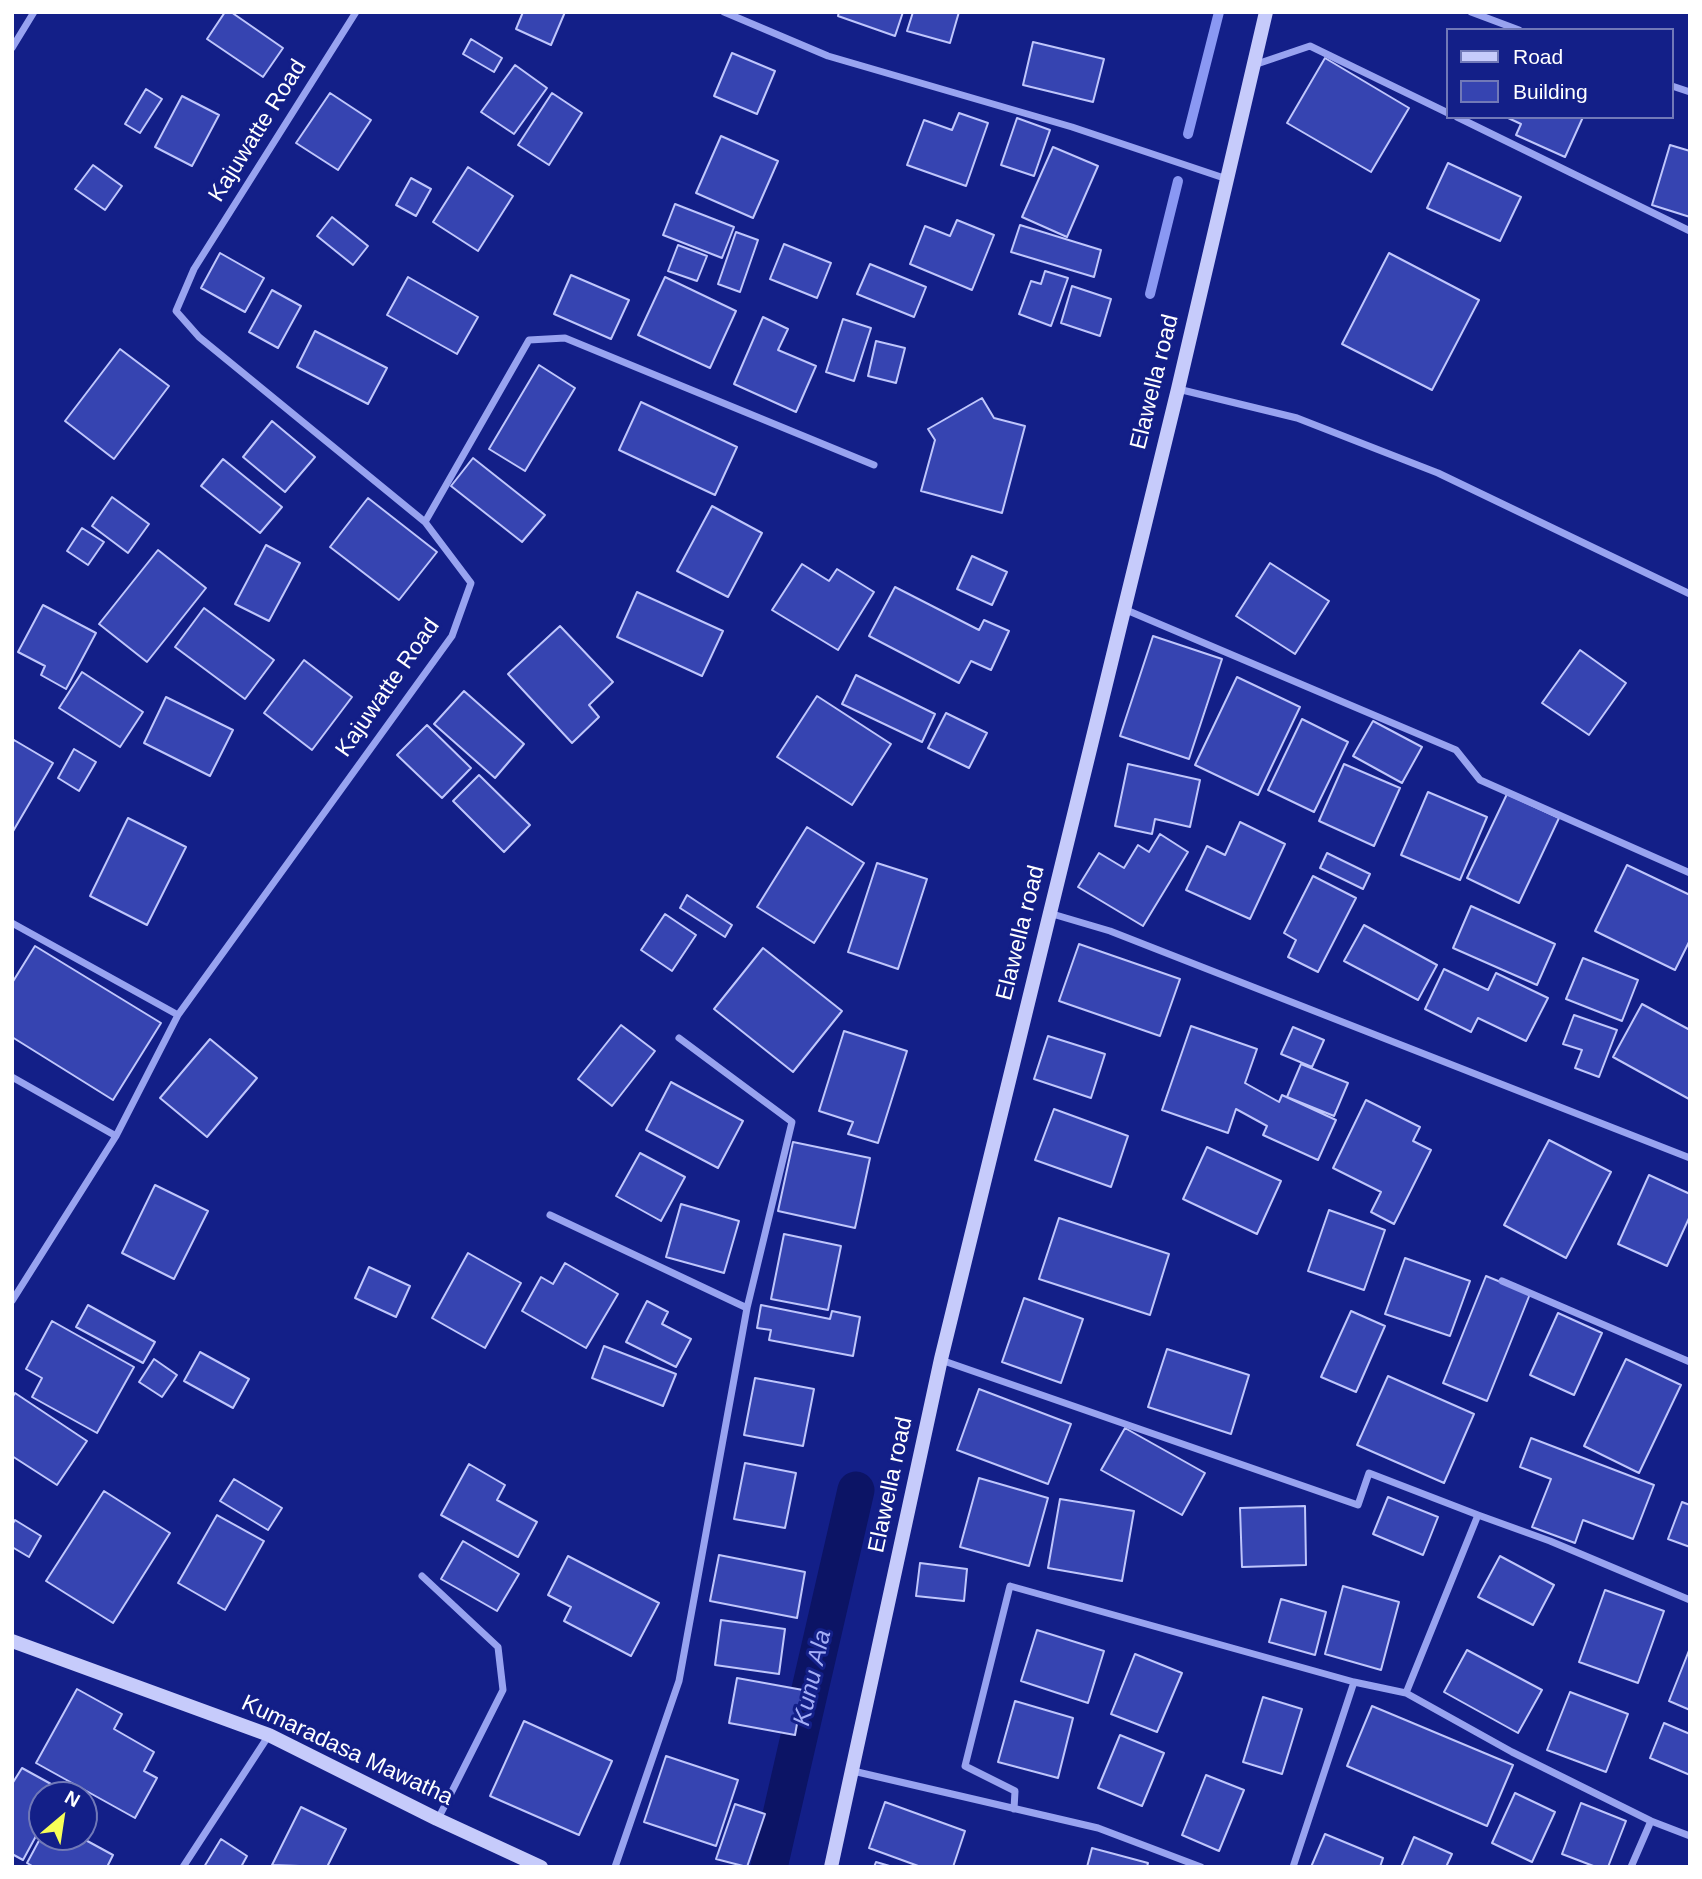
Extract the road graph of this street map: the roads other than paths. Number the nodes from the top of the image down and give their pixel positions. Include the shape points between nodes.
1 (34, 12) edge
2 (356, 12) edge
3 (724, 12) edge
4 (1266, 12) edge
5 (1471, 12) edge
6 (1514, 28) edge
7 (12, 48) edge
8 (1254, 65) junction
9 (1446, 112) edge
10 (1461, 119) edge
11 (1227, 179) junction
12 (1690, 231) edge
13 (1178, 388) junction
14 (874, 465) dead end
15 (425, 522) junction
16 (1690, 594) edge
17 (1124, 609) junction
18 (1690, 873) edge
19 (1049, 912) junction
20 (12, 923) edge
21 (178, 1015) junction
22 (679, 1038) dead end
23 (12, 1077) edge
24 (116, 1136) junction
25 (1690, 1158) edge
26 (550, 1215) dead end
27 (1502, 1281) dead end
28 (12, 1301) edge
29 (747, 1308) junction
30 (941, 1359) junction
31 (1690, 1362) edge
32 (1478, 1515) junction
33 (422, 1576) dead end
34 (1690, 1600) edge
35 (12, 1641) edge
36 (1353, 1682) junction
37 (1406, 1693) junction
38 (269, 1735) junction
39 (853, 1771) junction
40 (1014, 1808) junction
41 (438, 1819) junction
42 (1651, 1821) junction
43 (1690, 1836) edge
44 (183, 1867) edge
45 (541, 1867) edge
46 (615, 1867) edge
47 (831, 1867) edge
48 (1201, 1867) edge
49 (1293, 1867) edge
50 (1631, 1867) edge

1 - 7 street
2 - 15 street, Kajuwatte Road via 194,269 176,311 199,337
3 - 11 street via 828,56 1072,127
4 - 8 street, Elawella road
5 - 6 street
8 - 9 street via 1310,46
8 - 11 street, Elawella road
10 - 12 street
11 - 13 street, Elawella road
13 - 16 street via 1297,418 1438,473
13 - 17 street, Elawella road
14 - 15 street via 565,338 529,340
15 - 21 street, Kajuwatte Road via 471,583 452,636
17 - 18 street via 1456,750 1480,780
17 - 19 street, Elawella road
19 - 25 street via 1110,931
19 - 30 street, Elawella road
20 - 21 street
21 - 24 street, Kajuwatte Road
22 - 29 street via 792,1122
23 - 24 street
24 - 28 street, Kajuwatte Road
26 - 29 street
27 - 31 street
29 - 46 street via 679,1681
30 - 32 street via 1357,1505 1369,1473
30 - 39 street, Elawella road
32 - 34 street
32 - 37 street
33 - 41 street via 498,1647 503,1690
35 - 38 street, Kumaradasa Mawatha
36 - 37 street
36 - 40 street via 1010,1586 965,1766 1015,1791
36 - 49 street
37 - 42 street
38 - 41 street, Kumaradasa Mawatha
38 - 44 street
39 - 40 street
39 - 47 street, Elawella road
40 - 48 street via 1098,1828
41 - 45 street, Kumaradasa Mawatha
42 - 43 street
42 - 50 street

